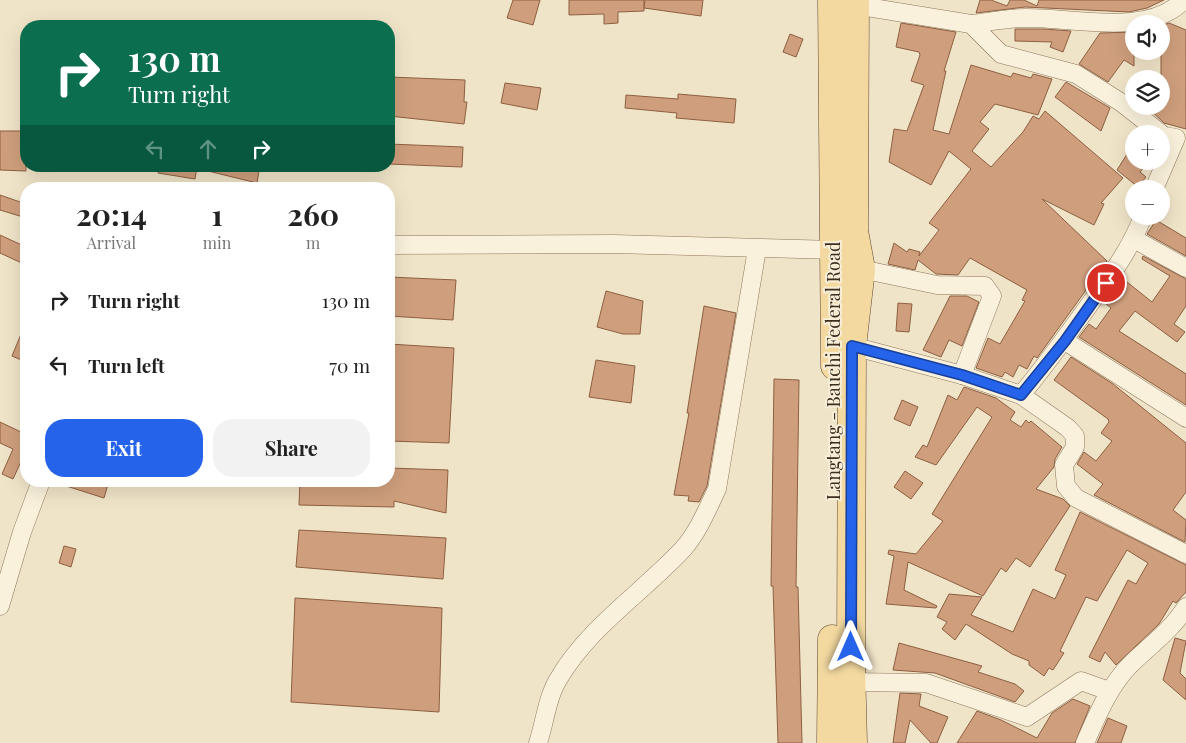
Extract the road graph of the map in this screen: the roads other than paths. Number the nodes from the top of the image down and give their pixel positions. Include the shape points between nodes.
1 (1184, 0) edge
2 (848, 2) edge
3 (971, 24) junction
4 (1181, 141) edge
5 (1159, 180) edge
6 (1139, 225) edge
7 (1134, 239) junction
8 (395, 245) edge
9 (756, 249) junction
10 (836, 250) junction
11 (1186, 268) edge
12 (861, 269) junction
13 (1065, 341) junction
14 (852, 346) junction
15 (962, 375) junction
16 (1021, 395) junction
17 (1186, 418) edge
18 (39, 487) edge
19 (1186, 554) edge
20 (0, 606) edge
21 (1186, 608) edge
22 (1181, 625) edge
23 (852, 682) junction
24 (1109, 691) junction
25 (538, 743) edge
26 (831, 743) edge
27 (852, 743) edge
28 (1084, 743) edge

1 - 3 street via 1154,19 1137,22 1024,18
2 - 3 street
2 - 10 main road, Langtang - Bauchi Federal Road
2 - 12 main road via 854,231
3 - 4 street via 1001,54 1076,74 1122,102 1164,136
4 - 5 street
6 - 7 street
7 - 11 street
7 - 13 street
8 - 9 street via 613,244
9 - 10 street
9 - 25 street via 717,490 700,525 684,548 586,643 559,678 550,696
10 - 26 main road, Langtang - Bauchi Federal Road
12 - 14 main road
12 - 15 street via 937,285 989,288 992,296
13 - 16 street
13 - 17 street
14 - 15 street
14 - 23 main road
15 - 16 street
16 - 19 street via 1075,436 1075,448 1064,464 1066,486 1076,498
18 - 20 street
21 - 22 street
22 - 24 street via 1129,667
23 - 24 street via 926,683 1027,717 1081,681
23 - 27 main road
24 - 28 street

